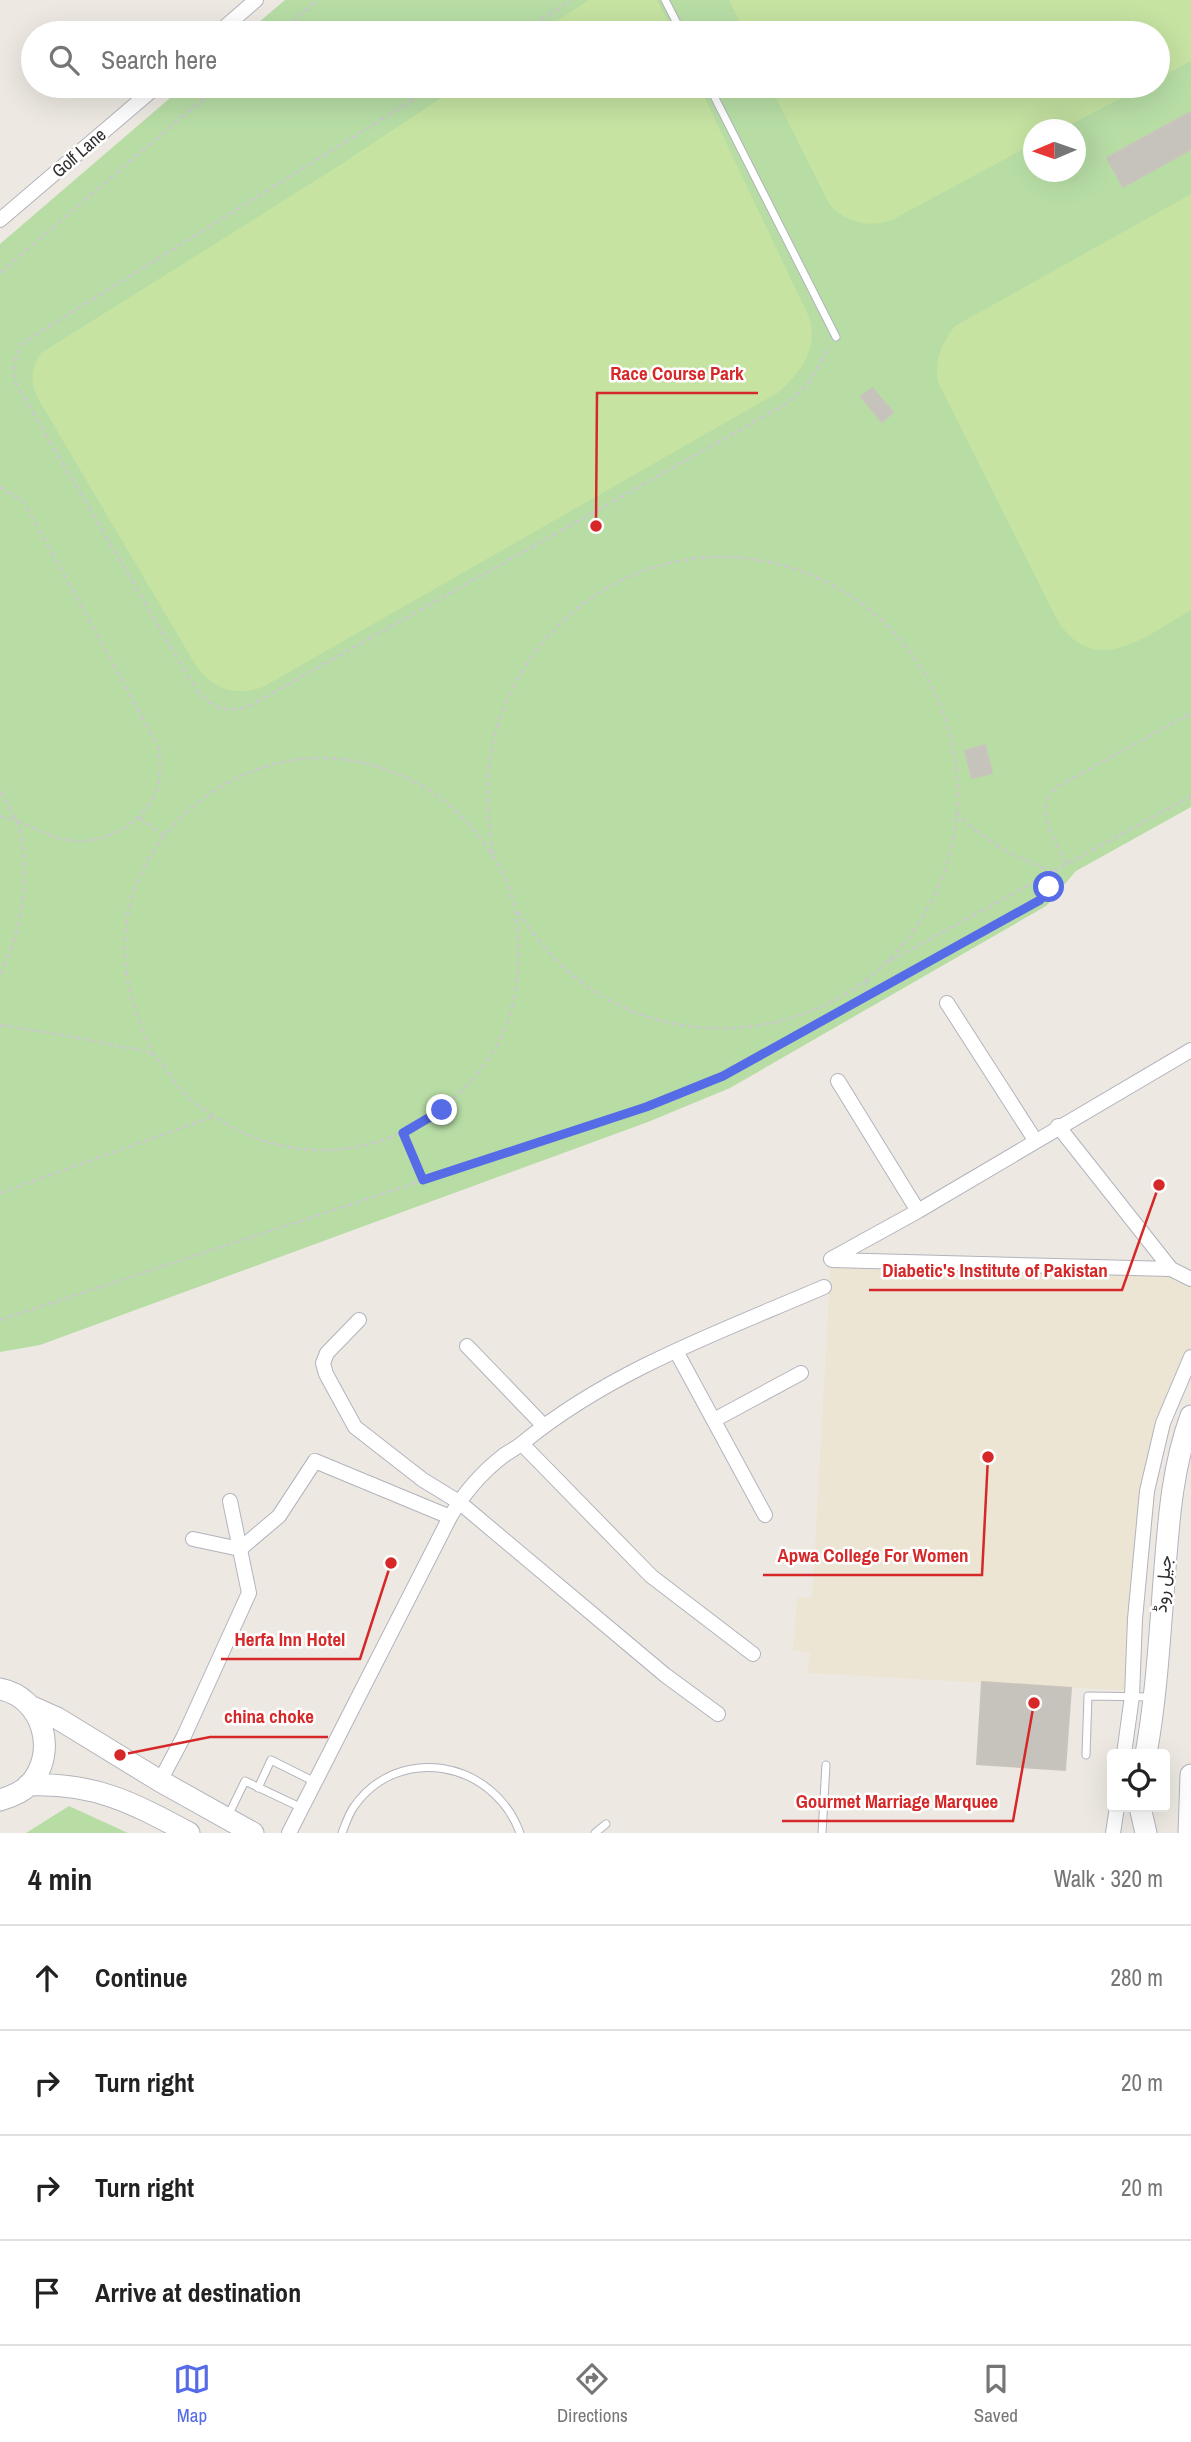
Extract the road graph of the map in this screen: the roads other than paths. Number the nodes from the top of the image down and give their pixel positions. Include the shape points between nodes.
1 (256, 0) edge
2 (665, 0) edge
3 (232, 21) edge
4 (676, 21) edge
5 (143, 98) edge
6 (715, 98) edge
7 (0, 220) edge
8 (836, 337) road end
9 (947, 1003) dead end
10 (1191, 1050) edge
11 (838, 1081) dead end
12 (1059, 1126) junction
13 (1035, 1140) junction
14 (918, 1211) junction
15 (1171, 1269) junction
16 (1191, 1279) edge
17 (824, 1287) dead end
18 (359, 1320) dead end
19 (467, 1346) dead end
20 (676, 1351) junction
21 (1191, 1357) edge
22 (801, 1373) dead end
23 (1191, 1416) edge
24 (714, 1420) junction
25 (543, 1426) junction
26 (523, 1444) junction
27 (230, 1501) dead end
28 (459, 1502) junction
29 (765, 1515) dead end
30 (450, 1517) junction
31 (193, 1539) dead end
32 (240, 1549) junction
33 (753, 1654) dead end
34 (0, 1689) edge
35 (1132, 1696) junction
36 (1154, 1697) junction
37 (30, 1706) junction
38 (718, 1714) dead end
39 (1125, 1749) edge
40 (1147, 1749) edge
41 (1086, 1755) dead end
42 (826, 1765) dead end
43 (1191, 1775) edge
44 (160, 1781) junction
45 (315, 1782) junction
46 (28, 1785) junction
47 (258, 1788) junction
48 (0, 1801) edge
49 (302, 1808) junction
50 (1115, 1812) edge
51 (1138, 1812) edge
52 (1140, 1812) edge
53 (227, 1818) junction
54 (606, 1824) dead end
55 (522, 1832) edge
56 (189, 1833) edge
57 (253, 1833) edge
58 (289, 1833) edge
59 (342, 1833) edge
60 (595, 1833) edge
61 (822, 1833) edge
62 (1113, 1833) edge
63 (1133, 1833) edge
64 (1146, 1833) edge
65 (1189, 1833) edge

1 - 3 street
2 - 4 lane
5 - 7 street, Golf Lane
6 - 8 lane
9 - 13 street
10 - 12 street
11 - 14 street
12 - 13 street
12 - 15 street
13 - 14 street
14 - 15 street via 831,1259
15 - 16 street
17 - 20 street
18 - 28 street via 323,1363 355,1427
19 - 25 street
20 - 24 street
20 - 25 street via 609,1384
21 - 35 street via 1163,1423 1147,1492
22 - 24 street
23 - 36 main road, جیل روڈ via 1169,1509
24 - 29 street
25 - 26 street
26 - 28 street via 485,1472
26 - 33 street via 651,1576
27 - 32 street
28 - 30 street
28 - 38 street
30 - 32 street via 315,1461 279,1516
30 - 45 street
31 - 32 street
32 - 44 street via 249,1593
34 - 37 main road
35 - 36 lane
35 - 39 street
35 - 41 lane via 1088,1696
36 - 40 main road, جیل روڈ
37 - 44 main road
37 - 46 main road via 40,1720 44,1755
42 - 61 lane
43 - 65 main road
44 - 53 main road
45 - 47 lane via 271,1760
45 - 49 street
46 - 48 main road
46 - 56 main road via 56,1784 103,1792
47 - 49 lane
47 - 53 lane via 245,1781
49 - 58 street
50 - 62 street
51 - 63 main road
52 - 64 main road
53 - 57 main road
54 - 60 lane
55 - 59 lane via 506,1804 484,1784 458,1771 428,1767 399,1773 373,1787 353,1809

